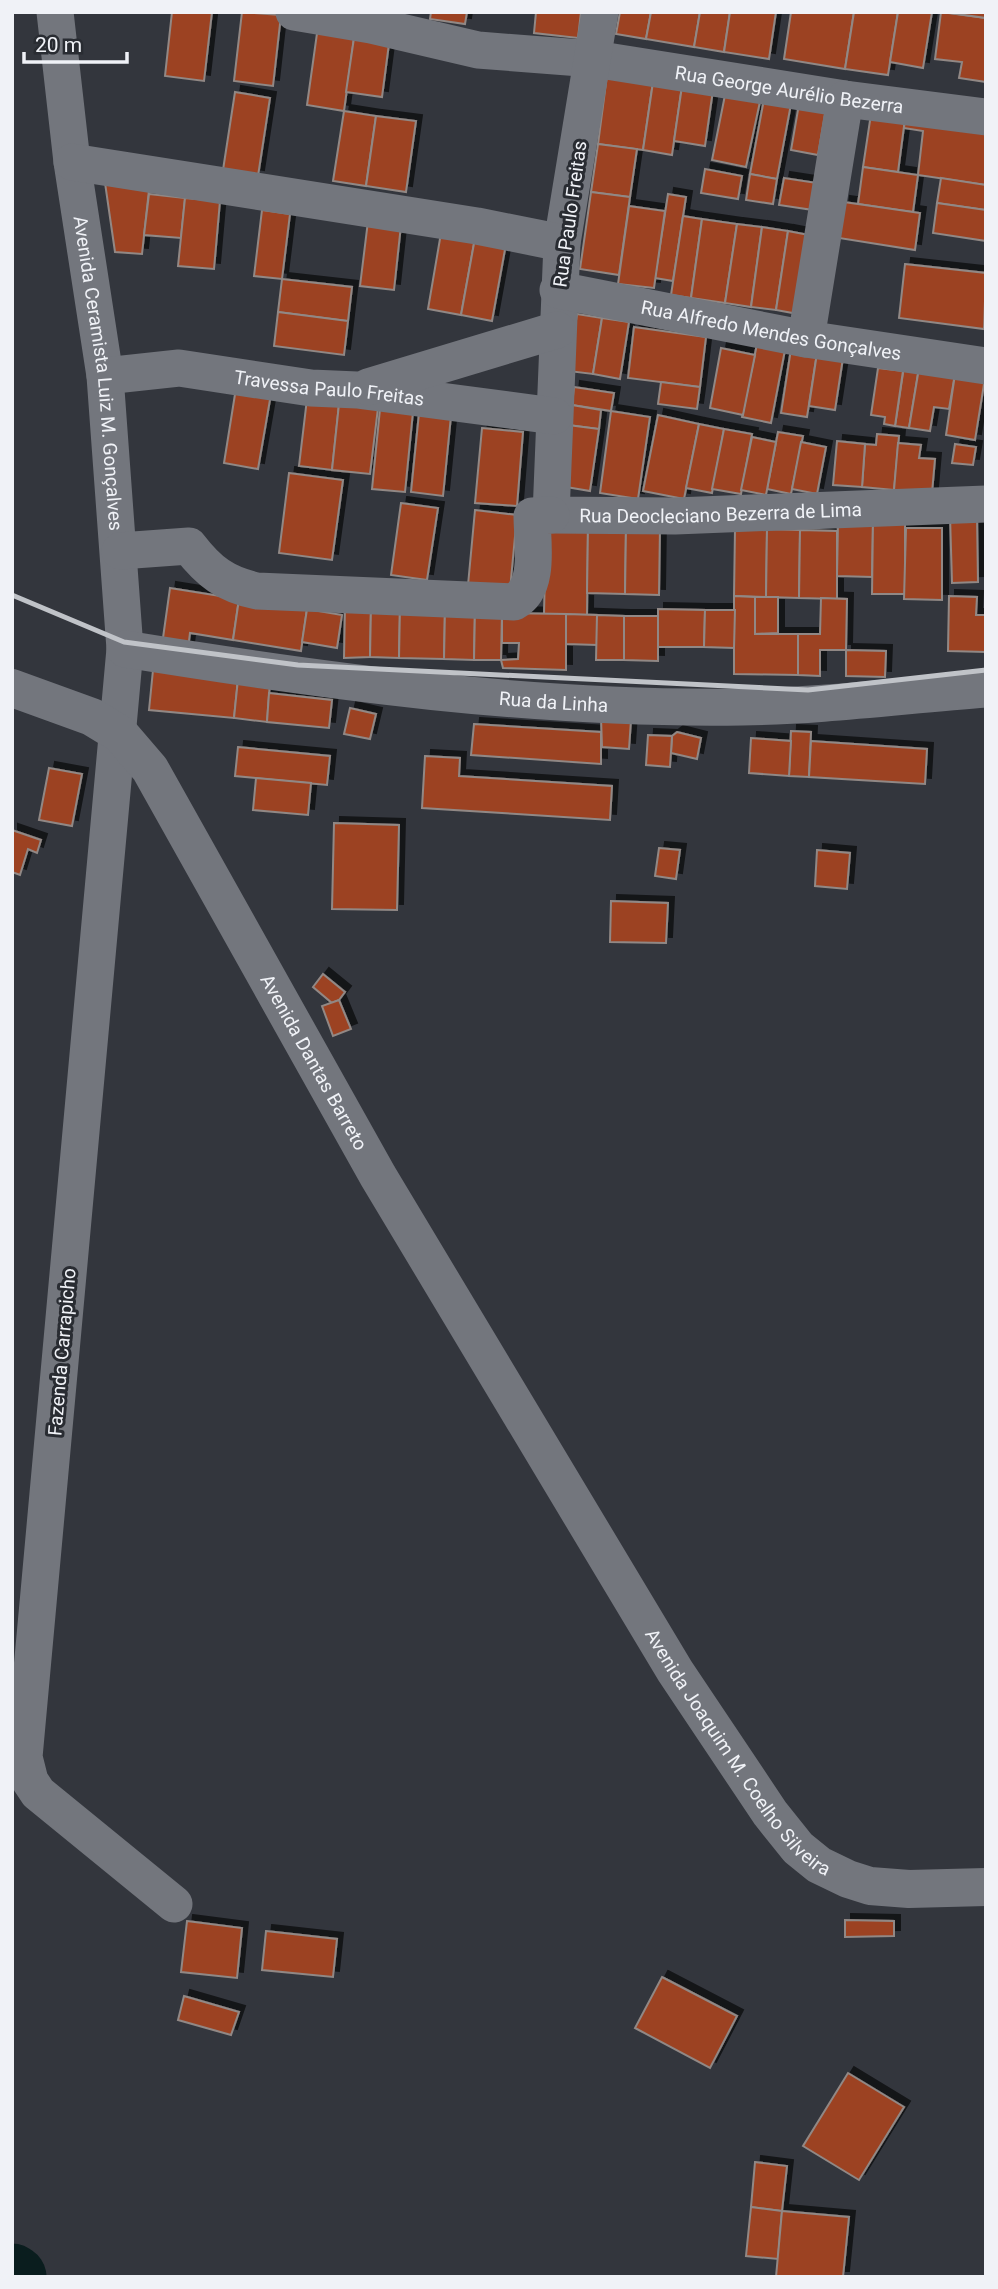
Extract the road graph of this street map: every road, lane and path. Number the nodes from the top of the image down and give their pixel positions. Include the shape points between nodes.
1 (55, 12) edge
2 (295, 12) edge
3 (600, 12) edge
4 (594, 59) junction
5 (845, 99) junction
6 (986, 117) edge
7 (72, 162) junction
8 (562, 243) junction
9 (558, 290) junction
10 (557, 330) junction
11 (806, 339) junction
12 (986, 366) edge
13 (105, 376) junction
14 (357, 390) junction
15 (554, 416) junction
16 (986, 504) edge
17 (551, 515) junction
18 (120, 551) junction
19 (125, 649) junction
20 (12, 688) edge
21 (986, 689) edge
22 (120, 734) junction
23 (570, 1494) joint
24 (986, 1887) edge
25 (174, 1904) dead end

1 - 7 street, Avenida Ceramista Luiz M. Gonçalves
2 - 4 street, Rua George Aurélio Bezerra via 478,50
3 - 4 street, Rua Paulo Freitas
4 - 5 street, Rua George Aurélio Bezerra
4 - 8 street, Rua Paulo Freitas
5 - 6 street, Rua George Aurélio Bezerra
5 - 11 street
7 - 8 street
7 - 13 street, Avenida Ceramista Luiz M. Gonçalves
8 - 9 street, Rua Paulo Freitas
9 - 10 street, Rua Paulo Freitas
9 - 11 street, Rua Alfredo Mendes Gonçalves
10 - 14 street
10 - 15 street, Rua Paulo Freitas
11 - 12 street, Rua Alfredo Mendes Gonçalves
13 - 14 street, Travessa Paulo Freitas via 179,368 311,388
13 - 18 street, Avenida Ceramista Luiz M. Gonçalves
14 - 15 street, Travessa Paulo Freitas
15 - 17 street, Rua Deocleciano Bezerra de Lima
16 - 17 street, Rua Deocleciano Bezerra de Lima via 675,516
17 - 18 street via 532,516 527,591 507,602 257,591 220,579 189,546
18 - 19 street, Avenida Ceramista Luiz M. Gonçalves
19 - 21 street, Rua da Linha via 289,676 517,701 743,707
19 - 22 street, Avenida Ceramista Luiz M. Gonçalves
20 - 22 main road, Avenida Dantas Barreto via 92,717
22 - 23 main road, Avenida Dantas Barreto via 173,806 378,1175
22 - 25 street, Fazenda Carrapicho via 24,1756 38,1793
23 - 24 main road, Avenida Joaquim M. Coelho Silveira via 675,1671 770,1814 798,1848 819,1865 870,1886

